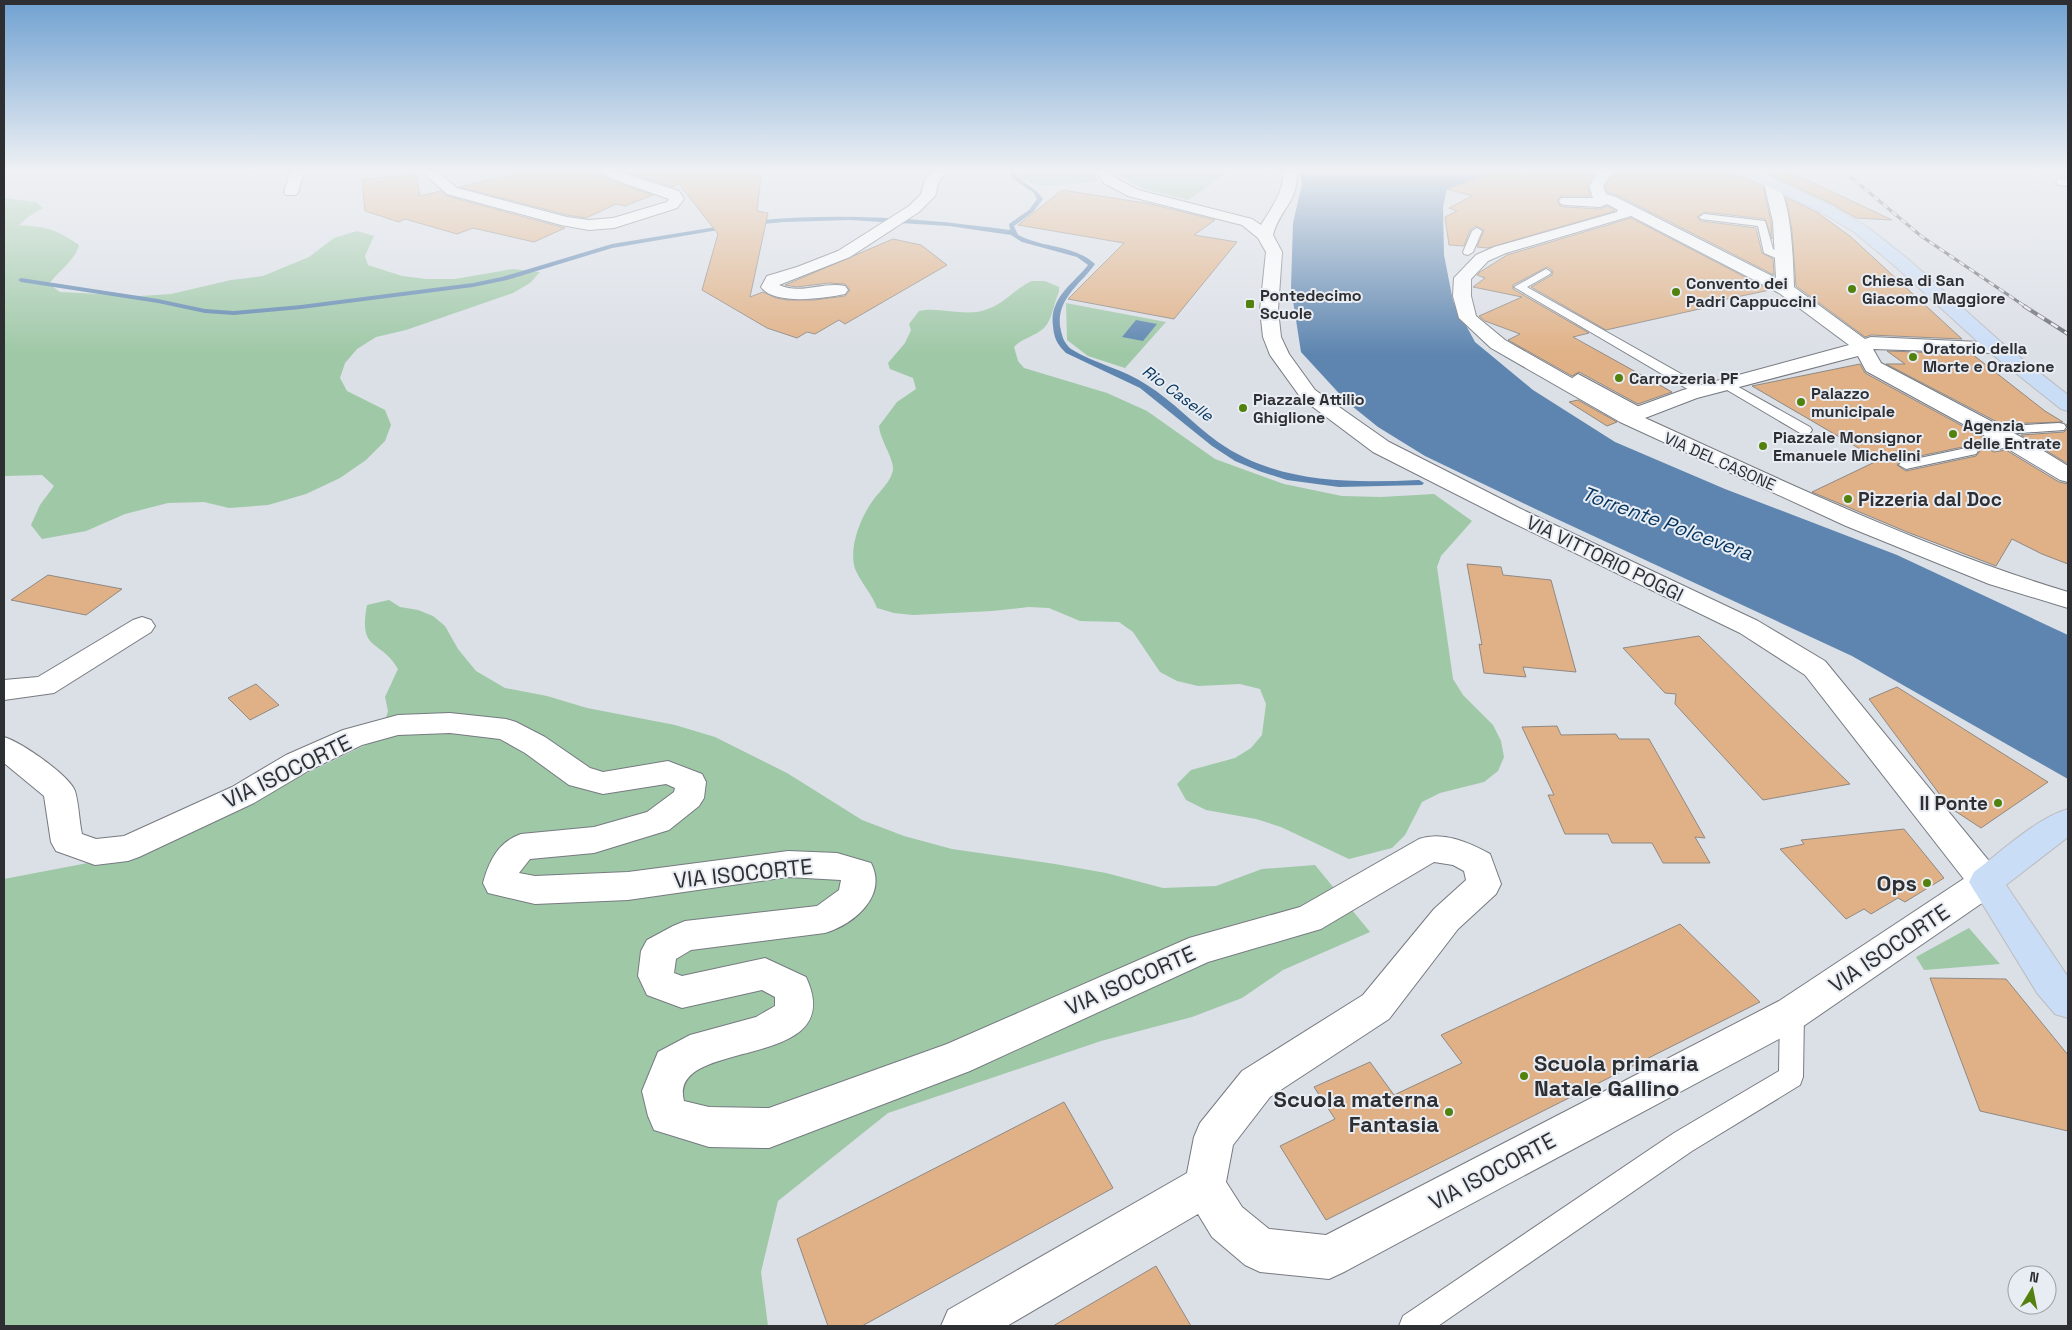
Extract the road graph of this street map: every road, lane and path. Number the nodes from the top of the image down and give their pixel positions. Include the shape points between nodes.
1 (879, 231) edge
2 (1267, 231) edge
3 (1566, 231) edge
4 (1672, 231) edge
5 (1764, 231) edge
6 (1782, 231) edge
7 (1863, 231) edge
8 (1477, 232) dead end
9 (1475, 255) junction
10 (1785, 258) junction
11 (1546, 272) dead end
12 (1785, 288) junction
13 (839, 290) dead end
14 (1862, 346) junction
15 (1994, 347) junction
16 (1578, 378) dead end
17 (1728, 386) junction
18 (1701, 391) junction
19 (2068, 405) edge
20 (1631, 412) junction
21 (2059, 427) dead end
22 (1805, 430) dead end
23 (2001, 437) junction
24 (1971, 451) dead end
25 (1906, 465) dead end
26 (2068, 475) edge
27 (2068, 600) edge
28 (142, 626) dead end
29 (4, 690) edge
30 (4, 748) edge
31 (2062, 829) edge
32 (1986, 882) junction
33 (2062, 988) edge
34 (1792, 1013) junction
35 (1205, 1186) junction
36 (964, 1326) edge
37 (1413, 1326) edge

1 - 13 street via 844,254 773,280 770,287 792,294
2 - 32 street, VIA VITTORIO POGGI via 1274,252 1269,310 1272,337 1280,355 1308,394 1381,447 1512,514 1749,627 1816,668
3 - 9 street
4 - 12 street
5 - 10 lane via 1768,251
6 - 10 street
7 - 15 main road
8 - 9 lane
9 - 20 street, VIA DEL CASONE via 1462,278 1462,296 1468,318 1498,344
10 - 12 street
11 - 18 lane via 1519,288
12 - 14 street
14 - 15 street via 1871,343
14 - 17 street
14 - 23 street via 1873,367
15 - 19 main road
16 - 20 lane
17 - 18 street
17 - 22 lane
18 - 20 street
20 - 27 street, VIA DEL CASONE via 1854,521 1998,579
21 - 23 lane
23 - 26 street
24 - 25 lane
28 - 29 street via 44,686
30 - 35 street, VIA ISOCORTE via 58,791 66,842 94,852 128,848 243,795 297,763 353,738 398,725 450,723 506,728 580,778 603,783 668,772 691,782 688,798 658,821 594,840 521,847 504,866 500,883 535,890 628,886 788,864 837,866 858,872 855,897 825,919 685,936 659,951 656,976 660,984 682,992 765,974 793,988 794,1014 764,1032 703,1047 672,1065 662,1091 668,1116 709,1127 769,1128 956,1058 1200,949 1310,919 1430,848 1460,853 1478,863 1484,884 1446,919 1376,1007 1256,1084 1214,1136
31 - 32 main road, VIA ISOCORTE
32 - 33 main road
32 - 34 street, VIA ISOCORTE
34 - 35 street, VIA ISOCORTE via 1329,1257 1260,1250 1227,1222
34 - 37 lane via 1791,1077 1683,1142
35 - 36 street

